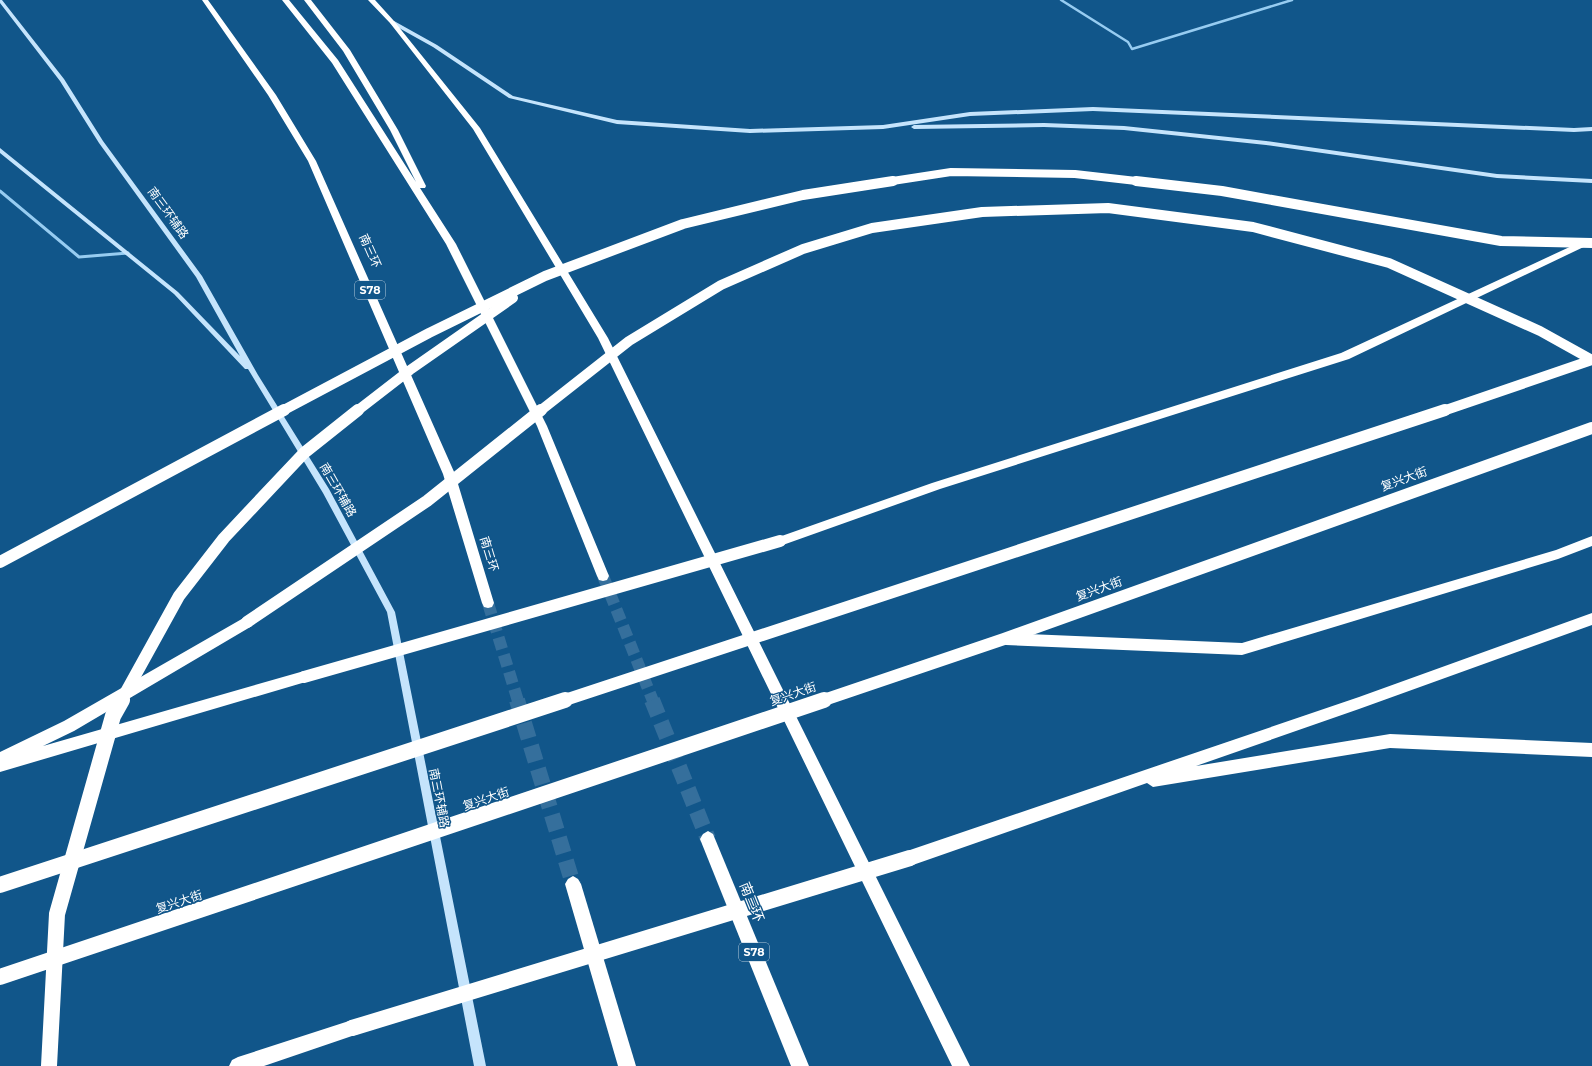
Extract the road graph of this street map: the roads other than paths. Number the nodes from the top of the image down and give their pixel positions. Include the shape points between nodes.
1 (0, 0) edge
2 (205, 0) edge
3 (285, 0) edge
4 (307, 0) edge
5 (371, 0) edge
6 (1061, 0) edge
7 (1292, 0) edge
8 (392, 22) junction
9 (883, 127) junction
10 (1592, 129) edge
11 (0, 150) edge
12 (1592, 181) edge
13 (0, 191) edge
14 (1592, 240) edge
15 (1592, 243) edge
16 (451, 244) junction
17 (128, 254) junction
18 (545, 276) junction
19 (1592, 360) edge
20 (255, 376) junction
21 (1592, 428) edge
22 (1592, 540) edge
23 (0, 562) edge
24 (603, 576) tunnel mouth
25 (488, 604) tunnel mouth
26 (1592, 619) edge
27 (1004, 638) junction
28 (1592, 750) edge
29 (0, 759) edge
30 (0, 765) edge
31 (1118, 786) junction
32 (708, 839) tunnel mouth
33 (573, 884) tunnel mouth
34 (0, 885) edge
35 (0, 977) edge
36 (49, 1066) edge
37 (238, 1066) edge
38 (480, 1066) edge
39 (627, 1066) edge
40 (800, 1066) edge
41 (961, 1066) edge

1 - 20 main road, 南三环辅路 via 62,80 102,142 199,276
2 - 25 highway, 南三环 / S78 via 272,95 312,161 449,474
3 - 16 highway via 335,62
4 - 16 highway via 346,50 394,130
5 - 8 highway
6 - 7 street via 1128,42 1132,49
8 - 9 main road via 434,46 511,97 617,122 750,131
8 - 41 highway via 476,128 603,338
9 - 10 main road via 970,114 1093,109
9 - 12 main road via 1044,125 1124,128 1266,143 1497,176
11 - 17 main road
13 - 17 street via 78,257
14 - 30 highway, bridge via 1345,356 944,484 780,541
15 - 18 highway, bridge via 1501,241 1222,191 1075,174 951,172 803,195 683,224
16 - 24 highway via 542,426
17 - 20 main road via 176,293
18 - 23 highway, bridge via 428,333
18 - 36 highway, bridge via 410,370 304,453 224,538 179,596 113,716 57,914
19 - 29 highway, bridge via 1540,331 1389,263 1254,227 1108,208 982,212 872,228 803,249 721,285 629,341 427,501 247,622 69,726
19 - 34 highway, bridge via 1394,428
20 - 38 main road, 南三环辅路 via 326,491 391,612
21 - 27 highway, 复兴大街, bridge
22 - 27 highway via 1558,554 1242,649
26 - 31 highway
27 - 35 highway, 复兴大街, bridge
28 - 31 highway via 1390,741
31 - 37 highway, bridge via 910,858 352,1028
32 - 40 highway, 南三环 / S78
33 - 39 highway

